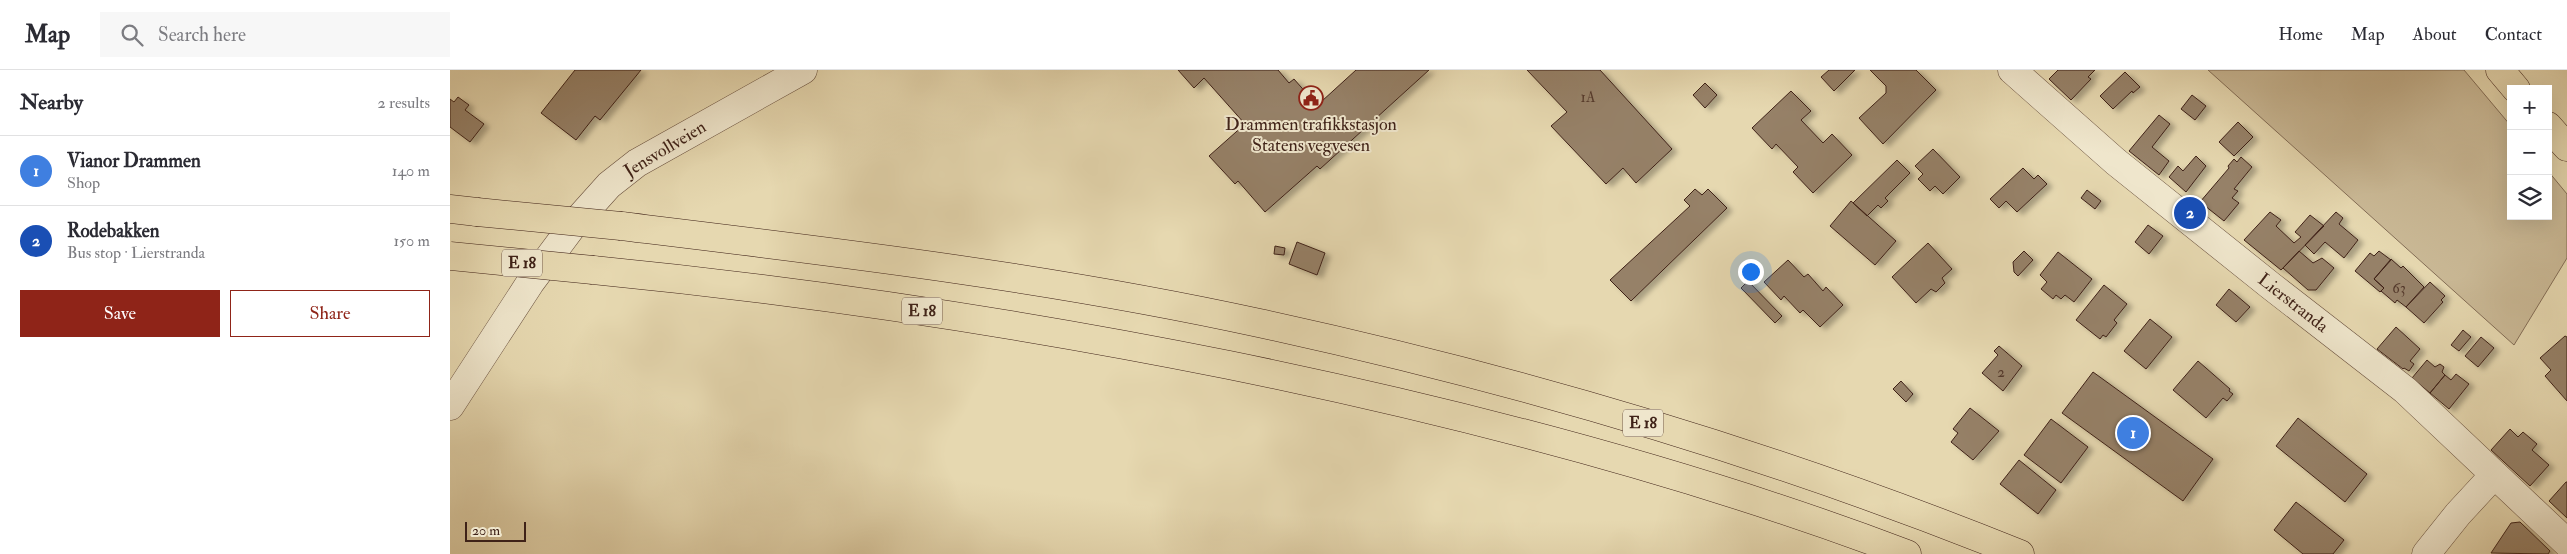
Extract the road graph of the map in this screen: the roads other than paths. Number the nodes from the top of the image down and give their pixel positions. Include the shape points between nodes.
1 (804, 70) edge
2 (2012, 70) edge
3 (2500, 70) edge
4 (2513, 85) edge
5 (2552, 130) edge
6 (2567, 147) edge
7 (450, 209) edge
8 (450, 256) edge
9 (450, 406) edge
10 (2494, 475) junction
11 (2567, 543) edge
12 (1907, 554) edge
13 (2020, 554) edge
14 (2426, 554) edge

1 - 9 street, Jensvollveien via 637,163 603,190 530,284
2 - 10 street, Lierstranda via 2116,162 2405,390
3 - 4 main road
5 - 6 main road
7 - 13 main road, E 18, bridge via 799,247 1040,282 1248,321 1545,395 1698,440 1919,515
8 - 12 main road, E 18, bridge via 666,277 944,314 1132,346 1309,382 1457,415 1663,473
10 - 11 street, Lierstranda
10 - 14 street

